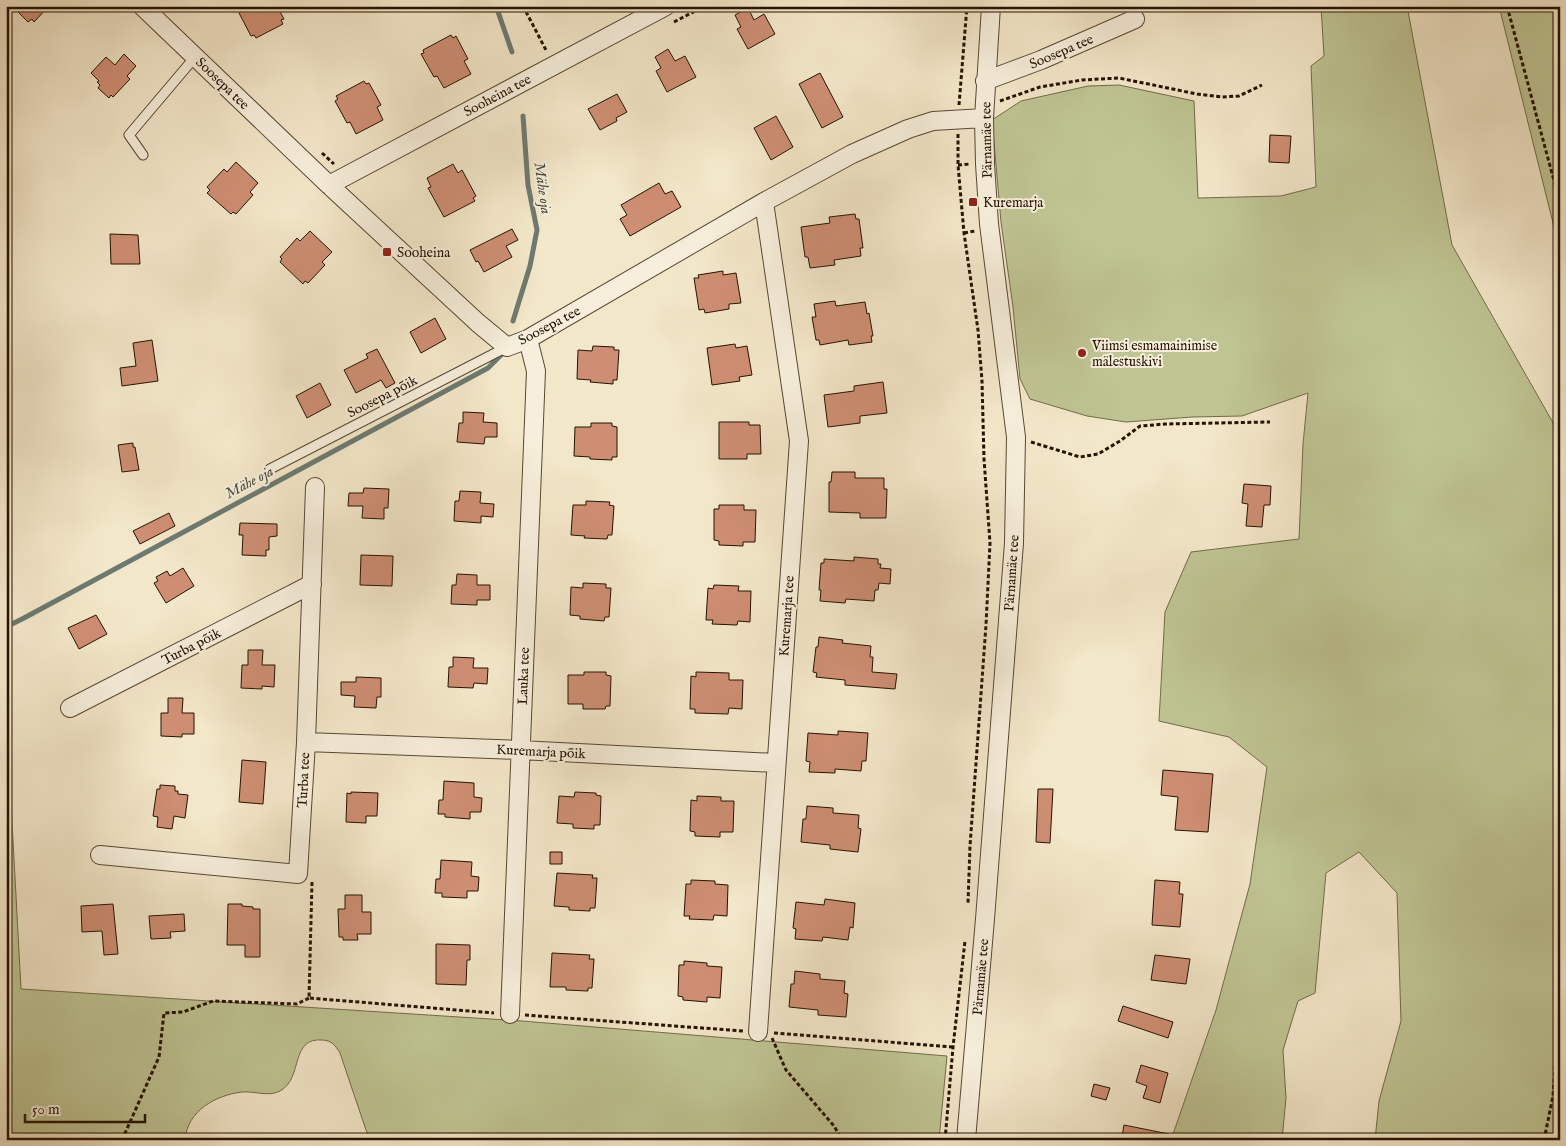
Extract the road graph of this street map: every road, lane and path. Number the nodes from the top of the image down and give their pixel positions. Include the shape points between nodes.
1 (523, 6) edge
2 (666, 6) edge
3 (967, 6) edge
4 (991, 6) edge
5 (1506, 6) edge
6 (148, 8) edge
7 (1135, 19) dead end
8 (195, 57) junction
9 (554, 65) junction
10 (986, 81) junction
11 (1262, 85) dead end
12 (984, 110) junction
13 (958, 120) junction
14 (143, 156) dead end
15 (970, 164) dead end
16 (958, 165) junction
17 (329, 185) junction
18 (764, 202) junction
19 (1560, 202) edge
20 (528, 339) junction
21 (507, 347) junction
22 (1270, 422) dead end
23 (1016, 437) junction
24 (270, 469) dead end
25 (315, 487) dead end
26 (312, 584) junction
27 (70, 708) dead end
28 (306, 742) junction
29 (520, 750) junction
30 (776, 762) junction
31 (100, 854) dead end
32 (312, 878) dead end
33 (968, 908) dead end
34 (965, 936) dead end
35 (309, 998) junction
36 (1560, 998) edge
37 (510, 1014) junction
38 (764, 1032) junction
39 (953, 1047) junction
40 (122, 1140) edge
41 (842, 1140) edge
42 (945, 1140) edge
43 (966, 1140) edge
44 (1544, 1140) edge

1 - 9 path
2 - 9 street, Sooheina tee
3 - 13 path
4 - 10 street, Pärnamäe tee
5 - 19 path
6 - 8 street, Soosepa tee
7 - 10 street, Soosepa tee
8 - 14 lane via 129,135
8 - 17 street, Soosepa tee
9 - 17 street, Sooheina tee
10 - 12 street, Pärnamäe tee
11 - 12 path via 1238,96 1222,97 1120,78 1082,80 1040,87
12 - 13 street, Soosepa tee
12 - 23 street, Pärnamäe tee via 989,224
13 - 16 path
13 - 18 street, Soosepa tee via 933,121 908,129 852,154
15 - 16 path
16 - 33 path via 978,330 990,543
17 - 21 street, Soosepa tee
18 - 20 street, Soosepa tee
18 - 30 street, Kuremarja tee via 799,441
20 - 21 street, Soosepa tee
20 - 29 street, Lauka tee via 536,371
21 - 24 lane, Soosepa põik
22 - 23 path via 1140,426 1098,454 1080,457
23 - 43 street, Pärnamäe tee via 1014,543
25 - 26 street, Turba tee
26 - 27 street, Turba põik
26 - 28 street, Turba tee
28 - 29 street, Kuremarja põik
28 - 31 street, Turba tee via 298,874
29 - 30 street, Kuremarja põik
29 - 37 street, Lauka tee
30 - 38 street, Kuremarja tee
32 - 35 path
34 - 39 path
35 - 37 path
35 - 40 path via 297,1004 213,1001 183,1012 164,1013 159,1057
36 - 44 path via 1553,1096
37 - 38 path
38 - 39 path
38 - 41 path via 786,1070
39 - 42 path

